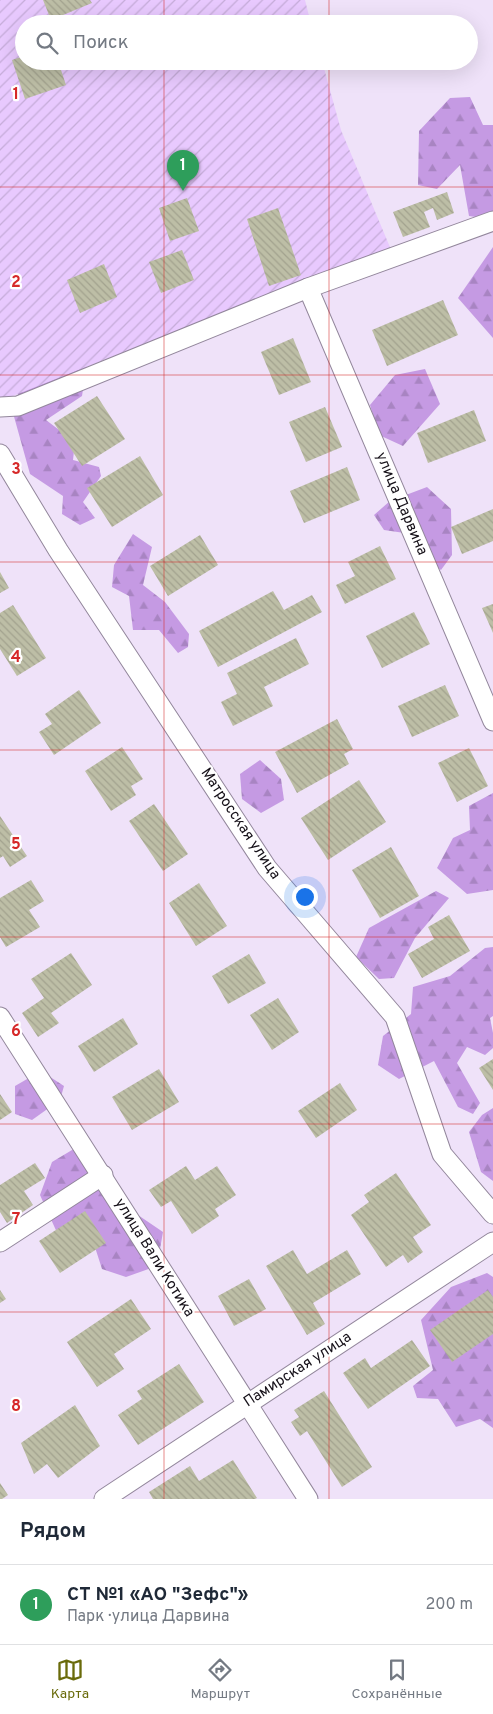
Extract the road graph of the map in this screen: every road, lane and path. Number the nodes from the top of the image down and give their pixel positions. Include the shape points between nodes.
1 (493, 221) edge
2 (308, 288) junction
3 (0, 408) edge
4 (0, 454) edge
5 (493, 720) edge
6 (0, 1017) edge
7 (103, 1176) junction
8 (493, 1214) edge
9 (0, 1242) edge
10 (493, 1242) edge
11 (246, 1404) junction
12 (104, 1499) edge
13 (308, 1499) edge

1 - 2 street
2 - 3 street via 18,406
2 - 5 street, улица Дарвина
4 - 8 street, Матросская улица via 58,550 267,868 395,1017 442,1154
6 - 7 street, улица Вали Котика
7 - 9 street
7 - 11 street, улица Вали Котика
10 - 11 street, Памирская улица
11 - 12 street, Памирская улица
11 - 13 street, улица Вали Котика

